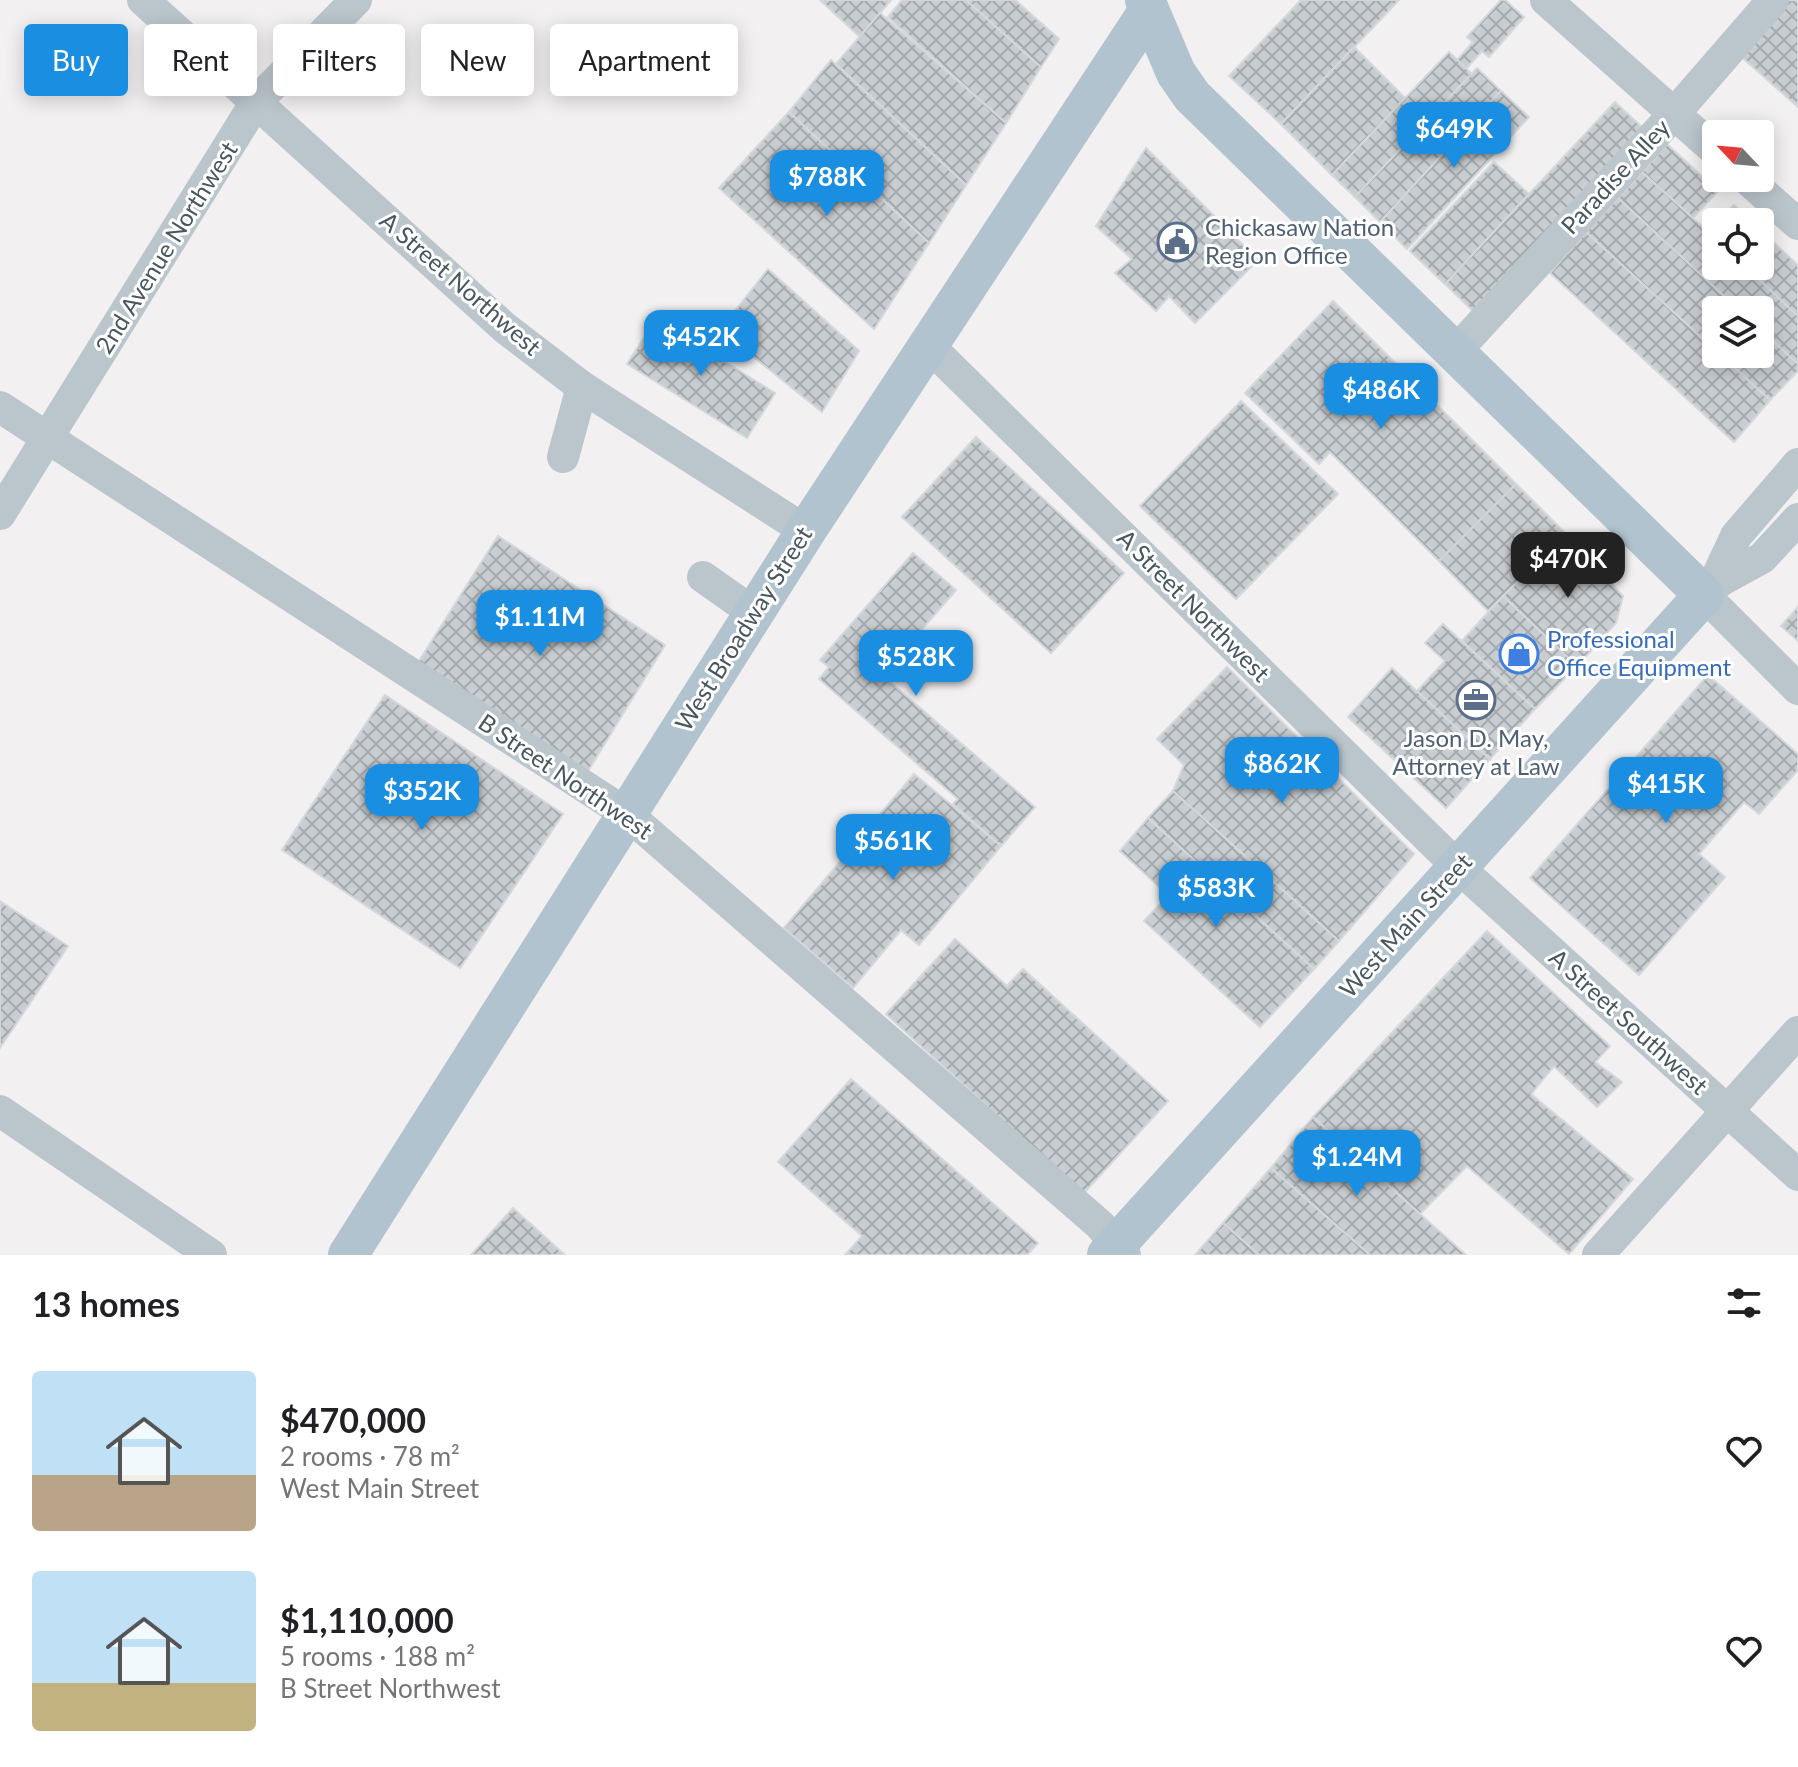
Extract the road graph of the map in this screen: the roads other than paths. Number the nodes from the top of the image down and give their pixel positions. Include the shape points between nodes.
1 (143, 0) edge
2 (356, 0) edge
3 (1546, 0) edge
4 (1773, 0) edge
5 (1150, 3) edge
6 (256, 102) junction
7 (1674, 114) junction
8 (1702, 139) edge
9 (1762, 192) edge
10 (1798, 224) edge
11 (927, 344) junction
12 (1455, 352) junction
13 (582, 387) junction
14 (0, 407) edge
15 (49, 438) junction
16 (563, 457) dead end
17 (1798, 464) edge
18 (0, 514) edge
19 (1798, 519) edge
20 (806, 531) junction
21 (703, 577) dead end
22 (1704, 595) junction
23 (754, 613) junction
24 (1798, 689) edge
25 (627, 814) junction
26 (1459, 868) junction
27 (1798, 1032) edge
28 (0, 1111) edge
29 (1727, 1111) junction
30 (1798, 1175) edge
31 (1116, 1252) edge
32 (211, 1255) edge
33 (348, 1255) edge
34 (1598, 1255) edge

1 - 6 street, A Street Northwest
2 - 6 street, 2nd Avenue Northwest
3 - 7 street
4 - 7 street, Paradise Alley
5 - 11 main road, West Broadway Street
5 - 12 main road via 1176,73 1192,96
6 - 13 street, A Street Northwest via 505,328
6 - 15 street, 2nd Avenue Northwest
7 - 8 street
7 - 12 street, Paradise Alley
9 - 10 street
11 - 20 main road, West Broadway Street
11 - 26 street, A Street Northwest
12 - 22 main road
13 - 16 street
13 - 20 street, A Street Northwest
14 - 15 street, B Street Northwest
15 - 18 street, 2nd Avenue Northwest
15 - 25 street, B Street Northwest
17 - 22 street via 1736,536
19 - 22 street via 1762,558
20 - 23 main road, West Broadway Street
21 - 23 street
22 - 24 street
22 - 26 main road, West Main Street
23 - 25 main road, West Broadway Street
25 - 31 street, B Street Northwest via 1100,1225
25 - 33 main road, West Broadway Street
26 - 29 street, A Street Southwest
26 - 31 main road, West Main Street
27 - 29 street
28 - 32 street
29 - 30 street, A Street Southwest
29 - 34 street

